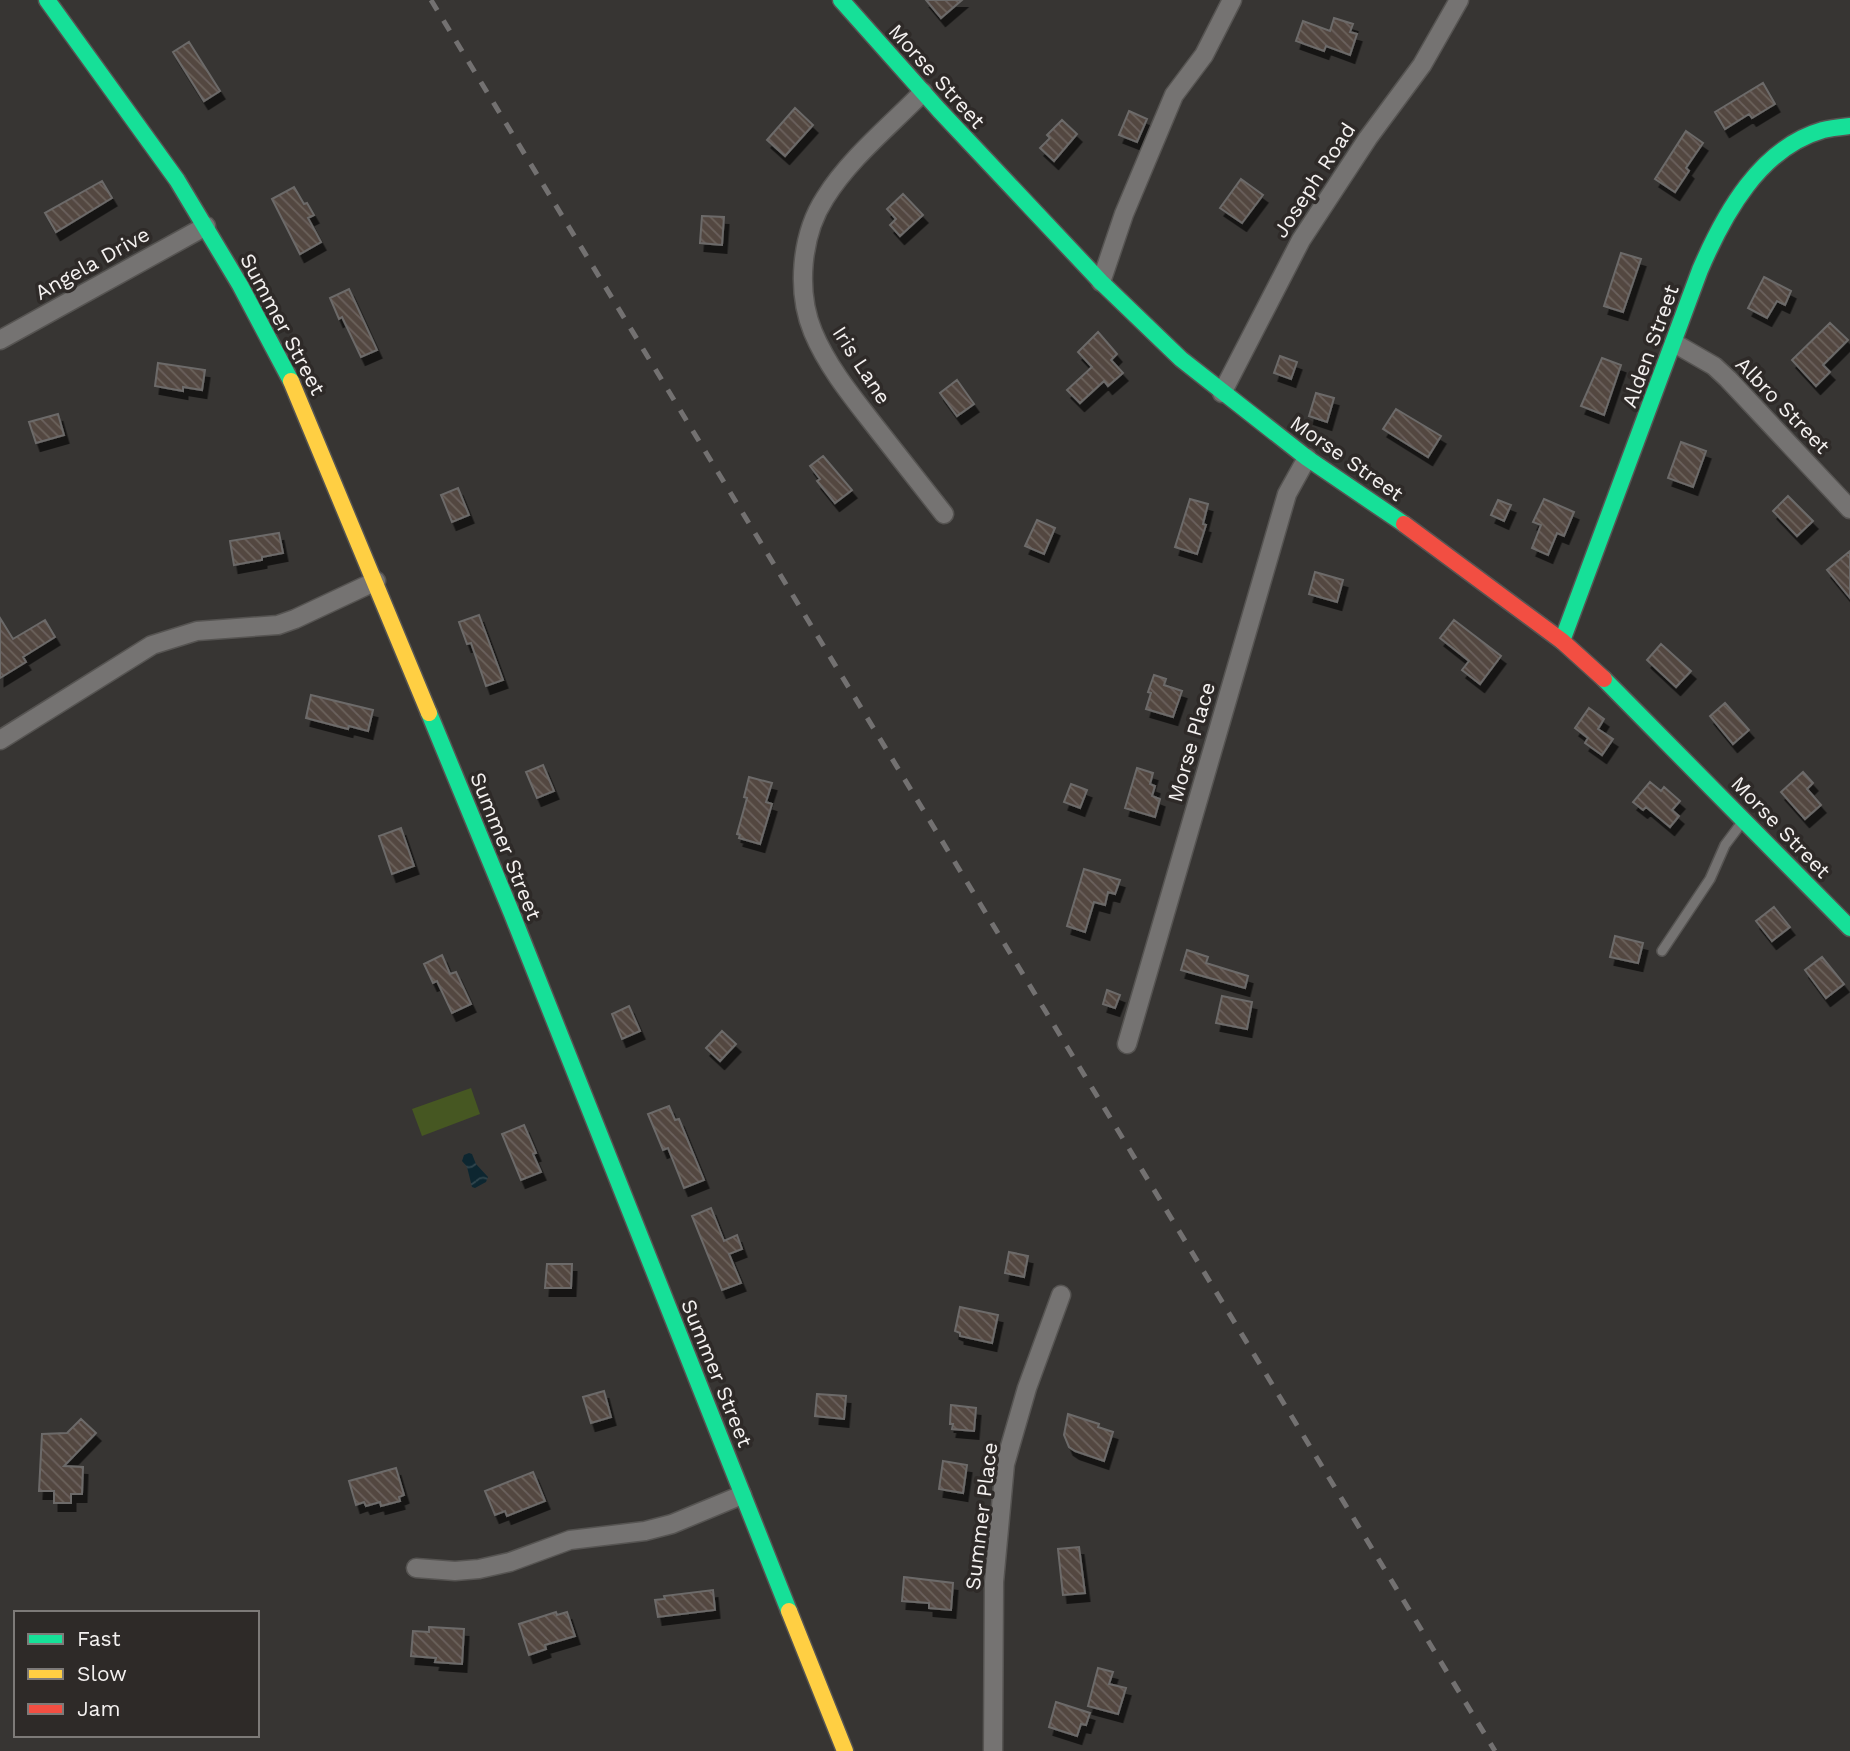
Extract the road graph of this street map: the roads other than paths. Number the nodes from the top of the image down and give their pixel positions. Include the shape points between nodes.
1 (47, 0) edge
2 (841, 0) edge
3 (1232, 0) edge
4 (1459, 0) edge
5 (923, 92) junction
6 (1850, 126) edge
7 (206, 226) junction
8 (1101, 282) junction
9 (0, 340) edge
10 (1674, 343) junction
11 (1222, 393) junction
12 (1307, 458) junction
13 (1850, 509) edge
14 (944, 514) dead end
15 (376, 581) junction
16 (1562, 641) junction
17 (0, 740) edge
18 (1744, 820) junction
19 (1850, 928) edge
20 (1662, 951) dead end
21 (1127, 1044) dead end
22 (1061, 1295) dead end
23 (742, 1494) junction
24 (416, 1568) dead end
25 (845, 1751) edge
26 (993, 1751) edge

1 - 7 street, Summer Street
2 - 5 street, Morse Street
3 - 8 street via 1204,55 1174,95
4 - 11 street, Joseph Road via 1422,65 1301,240
5 - 8 street, Morse Street
5 - 14 street, Iris Lane via 825,198 806,251 803,285 812,330 834,371
6 - 10 street, Alden Street via 1826,129 1796,141 1747,188 1709,248
7 - 9 street, Angela Drive
7 - 15 street, Summer Street via 286,369
8 - 11 street, Morse Street
10 - 13 street, Albro Street via 1728,379
10 - 16 street, Alden Street
11 - 12 street, Morse Street
12 - 16 street, Morse Street
12 - 21 street, Morse Place via 1287,494
15 - 17 street via 278,625 197,631 166,639
15 - 23 street, Summer Street
16 - 18 street, Morse Street via 1622,695
18 - 19 street, Morse Street
18 - 20 lane
22 - 26 street, Summer Place via 1005,1464 993,1582
23 - 24 street via 672,1524 570,1540 510,1562 455,1571
23 - 25 street, Summer Street

